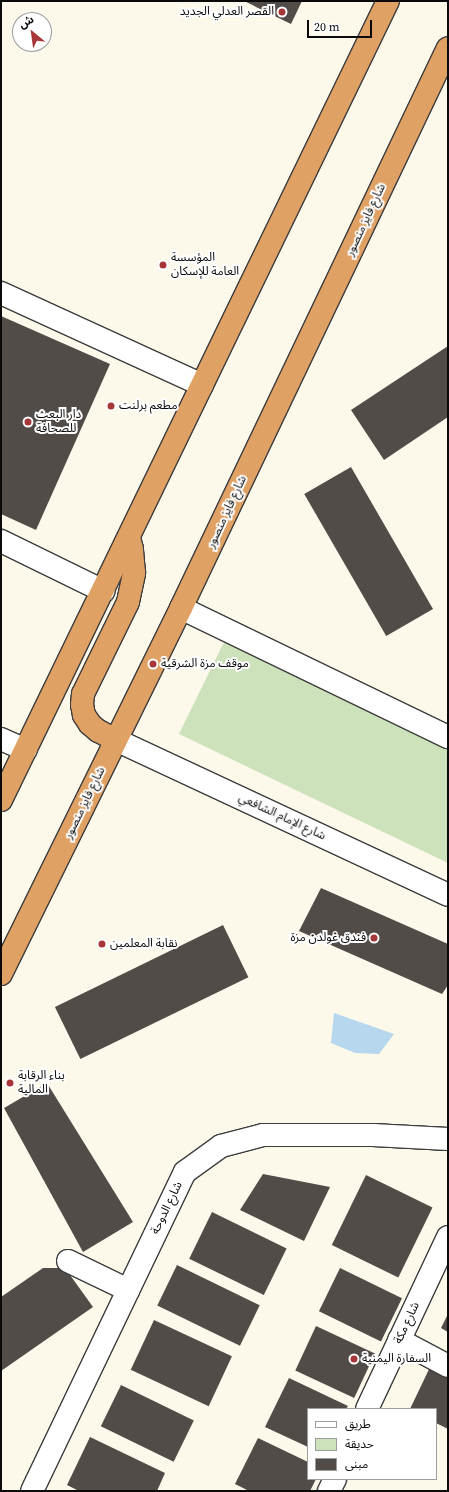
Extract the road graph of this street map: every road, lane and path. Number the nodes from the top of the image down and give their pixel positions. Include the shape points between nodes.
1 (388, 1) edge
2 (448, 48) edge
3 (1, 293) edge
4 (202, 385) junction
5 (129, 538) junction
6 (1, 541) edge
7 (103, 591) junction
8 (181, 608) junction
9 (448, 737) edge
10 (1, 739) edge
11 (116, 740) junction
12 (26, 750) junction
13 (1, 800) edge
14 (448, 895) edge
15 (1, 974) edge
16 (448, 1139) edge
17 (448, 1237) edge
18 (68, 1261) dead end
19 (128, 1290) junction
20 (399, 1340) junction
21 (448, 1366) edge
22 (367, 1408) edge
23 (334, 1480) edge
24 (32, 1491) edge
25 (329, 1491) edge

1 - 4 highway
2 - 8 highway, شارع فايز منصور
3 - 4 street
4 - 5 highway
5 - 7 highway
5 - 11 highway via 134,561 130,595 83,694 82,705 84,715 90,724
6 - 7 street
7 - 12 highway
8 - 9 street
8 - 11 highway, شارع فايز منصور
10 - 12 street
11 - 14 street, شارع الإمام الشافعي
11 - 15 highway, شارع فايز منصور
12 - 13 highway
16 - 19 street, شارع الدوحة via 373,1135 263,1135 221,1146 185,1172
17 - 20 street, شارع مكة
18 - 19 street
19 - 24 street, شارع الدوحة
20 - 21 street
20 - 22 street, شارع مكة
23 - 25 street

